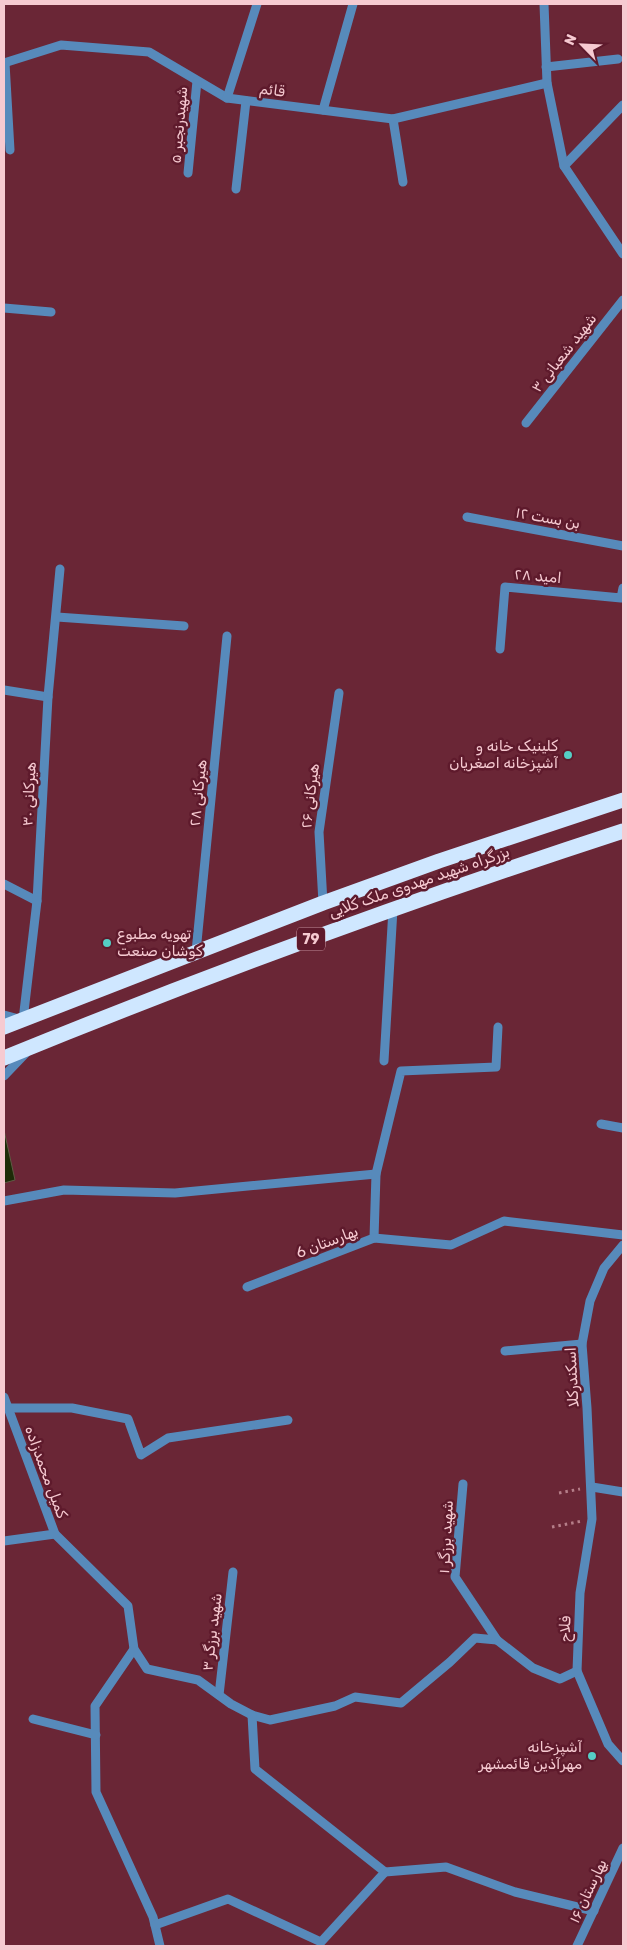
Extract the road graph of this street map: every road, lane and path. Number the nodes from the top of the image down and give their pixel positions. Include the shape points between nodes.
1 (257, 4) edge
2 (353, 4) edge
3 (544, 4) edge
4 (618, 59) dead end
5 (4, 63) edge
6 (546, 67) junction
7 (197, 80) junction
8 (547, 83) junction
9 (227, 98) junction
10 (246, 101) junction
11 (623, 105) edge
12 (323, 110) junction
13 (393, 119) junction
14 (10, 150) dead end
15 (564, 166) junction
16 (188, 173) dead end
17 (403, 182) dead end
18 (236, 188) dead end
19 (623, 254) edge
20 (623, 300) edge
21 (4, 308) edge
22 (51, 312) dead end
23 (526, 423) dead end
24 (467, 517) dead end
25 (623, 546) edge
26 (60, 570) dead end
27 (623, 588) edge
28 (57, 617) junction
29 (184, 626) dead end
30 (227, 636) dead end
31 (500, 649) dead end
32 (4, 690) edge
33 (339, 693) dead end
34 (48, 697) junction
35 (623, 800) edge
36 (623, 831) edge
37 (4, 884) edge
38 (37, 900) junction
39 (323, 903) junction
40 (393, 909) junction
41 (196, 952) junction
42 (4, 1015) edge
43 (23, 1020) junction
44 (4, 1027) edge
45 (498, 1027) dead end
46 (31, 1047) junction
47 (4, 1058) edge
48 (384, 1061) dead end
49 (4, 1076) edge
50 (601, 1124) dead end
51 (623, 1128) edge
52 (376, 1174) junction
53 (4, 1201) edge
54 (623, 1235) edge
55 (374, 1238) junction
56 (623, 1245) edge
57 (247, 1287) dead end
58 (582, 1344) junction
59 (505, 1351) dead end
60 (4, 1397) edge
61 (8, 1408) junction
62 (288, 1420) dead end
63 (463, 1484) dead end
64 (592, 1487) junction
65 (559, 1492) dead end
66 (623, 1492) edge
67 (592, 1519) junction
68 (552, 1527) dead end
69 (55, 1534) junction
70 (4, 1541) edge
71 (233, 1572) dead end
72 (497, 1640) junction
73 (134, 1649) junction
74 (577, 1671) junction
75 (219, 1695) junction
76 (252, 1715) junction
77 (33, 1719) dead end
78 (96, 1735) junction
79 (623, 1761) edge
80 (623, 1848) edge
81 (385, 1872) junction
82 (594, 1911) junction
83 (155, 1925) junction
84 (160, 1946) edge
85 (577, 1946) edge

1 - 9 street
2 - 12 street
3 - 6 street
4 - 6 street
5 - 7 street, قائم via 62,45 149,52
5 - 14 street
6 - 8 street
7 - 9 street, قائم
7 - 16 street, شهیدرنجبر ۵
8 - 13 street, قائم
8 - 15 street
9 - 10 street, قائم
10 - 12 street, قائم
10 - 18 street
11 - 15 street
12 - 13 street, قائم
13 - 17 street
15 - 19 street
20 - 23 street, شهید شعبانی ۳
21 - 22 street
24 - 25 street, بن بست ۱۲
26 - 28 street, هیرکانی ۳۰
27 - 31 street, امید ۲۸ via 621,598 505,587
28 - 29 street
28 - 34 street, هیرکانی ۳۰
30 - 41 street, هیرکانی ۲۸
32 - 34 street
33 - 39 street, هیرکانی ۲۶ via 319,832
34 - 38 street, هیرکانی ۳۰
35 - 39 highway, بزرگراه شهید مهدوی ملک کلایی / 79
36 - 40 highway, بزرگراه شهید مهدوی ملک کلایی / 79
37 - 38 street
38 - 43 street, هیرکانی ۳۰
39 - 41 highway, بزرگراه شهید مهدوی ملک کلایی / 79
40 - 46 highway, بزرگراه شهید مهدوی ملک کلایی / 79
40 - 48 street
41 - 43 highway, بزرگراه شهید مهدوی ملک کلایی / 79
42 - 43 street
43 - 44 highway, بزرگراه شهید مهدوی ملک کلایی / 79
45 - 52 street via 496,1067 401,1071
46 - 47 highway, بزرگراه شهید مهدوی ملک کلایی / 79
46 - 49 street
50 - 51 street
52 - 53 street via 175,1193 64,1190
52 - 55 street
54 - 55 street, بهارستان 6 via 504,1221 451,1245
55 - 57 street, بهارستان 6
56 - 58 street, اسکندرکلا via 604,1268 590,1301
58 - 59 street
58 - 64 street, اسکندرکلا
60 - 61 street, کمیل محمدزاده
61 - 62 street via 72,1408 128,1419 141,1455 168,1438
61 - 69 street, کمیل محمدزاده
63 - 72 street, شهید برزگر ۱ via 455,1577
64 - 65 path
64 - 66 street
64 - 67 street, فلاح
67 - 68 path
67 - 74 street, فلاح via 580,1593
69 - 70 street
69 - 73 street, کمیل محمدزاده via 128,1606
71 - 75 street, شهید برزگر ۳
72 - 74 street, شهید برزگر ۱ via 533,1668 560,1679
72 - 76 street, کمیل محمدزاده via 475,1638 401,1703 355,1696 335,1706 270,1720
73 - 75 street, کمیل محمدزاده via 147,1669 198,1680
73 - 78 street via 95,1706
74 - 79 street, فلاح via 608,1744
75 - 76 street, کمیل محمدزاده
76 - 81 street via 255,1769
77 - 78 street
78 - 83 street via 96,1792
80 - 82 street, بهارستان ۱۶
81 - 82 street via 446,1867 515,1892
81 - 83 street via 321,1942 228,1899
82 - 85 street, بهارستان ۱۶
83 - 84 street

